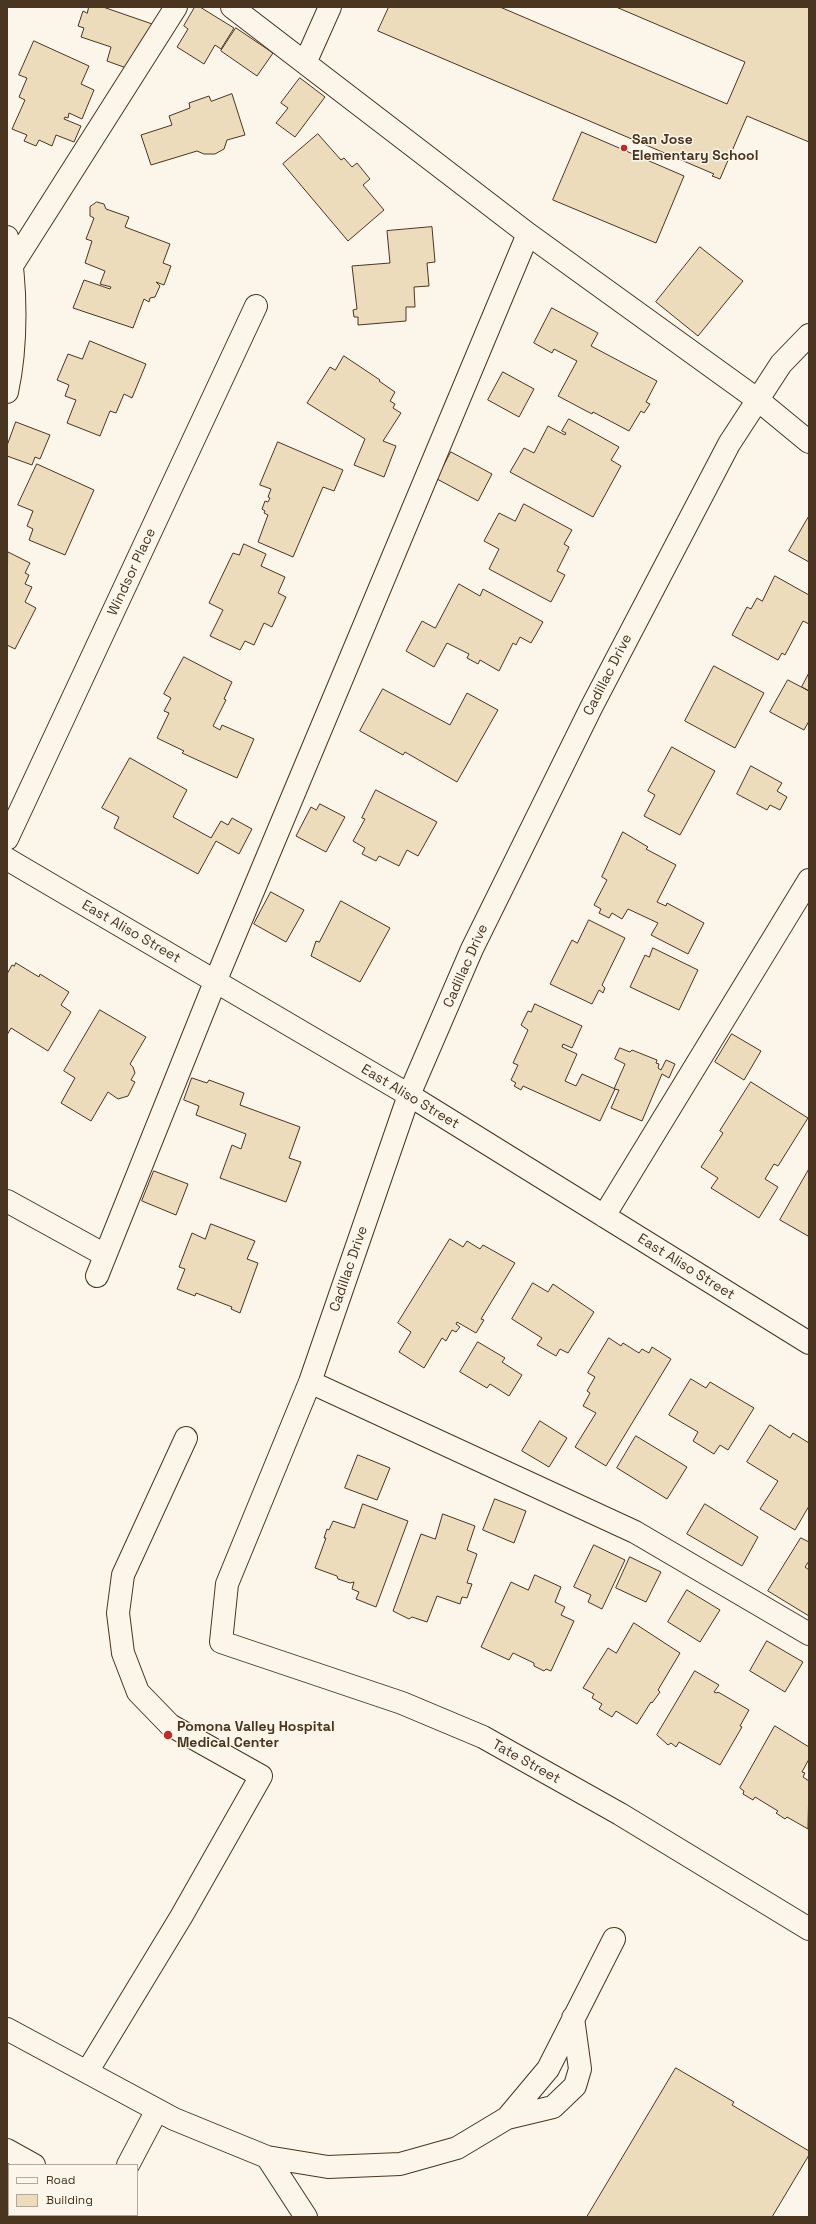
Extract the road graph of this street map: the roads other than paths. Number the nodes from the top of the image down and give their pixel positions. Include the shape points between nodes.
1 (176, 7) edge
2 (232, 7) edge
3 (330, 7) edge
4 (305, 62) junction
5 (528, 234) junction
6 (7, 237) edge
7 (13, 264) junction
8 (256, 306) dead end
9 (809, 335) edge
10 (7, 392) edge
11 (758, 400) junction
12 (809, 442) edge
13 (7, 839) edge
14 (7, 859) edge
15 (809, 880) edge
16 (216, 982) junction
17 (409, 1095) junction
18 (7, 1201) edge
19 (604, 1216) junction
20 (105, 1256) junction
21 (97, 1276) dead end
22 (809, 1343) edge
23 (310, 1382) junction
24 (186, 1438) dead end
25 (809, 1634) edge
26 (221, 1642) joint
27 (809, 1929) edge
28 (614, 1939) dead end
29 (573, 2018) junction
30 (7, 2029) edge
31 (87, 2072) junction
32 (157, 2110) junction
33 (507, 2118) junction
34 (7, 2150) edge
35 (267, 2157) junction
36 (32, 2164) edge
37 (129, 2164) edge
38 (306, 2217) edge

1 - 7 street
2 - 4 street
3 - 4 street
4 - 5 street
5 - 11 street
5 - 16 street
6 - 7 street
7 - 10 street via 13,364
8 - 13 street, Windsor Place
9 - 11 street, Cadillac Drive via 781,364
11 - 12 street
11 - 17 street, Cadillac Drive via 729,444 592,706 472,949
14 - 16 street, East Aliso Street
15 - 19 street
16 - 17 street, East Aliso Street
16 - 20 street
17 - 19 street, East Aliso Street
17 - 23 street, Cadillac Drive
18 - 20 street
19 - 22 street, East Aliso Street
20 - 21 street
23 - 25 street via 635,1532
23 - 26 street, Cadillac Drive via 227,1584
24 - 31 street via 122,1575 118,1613 122,1653 138,1692 170,1725 261,1776 181,1917
26 - 27 street, Tate Street via 402,1703 482,1737 620,1814
28 - 29 street
29 - 33 street via 548,2069
29 - 33 street via 580,2069 575,2086 553,2107
30 - 31 street
31 - 32 street
32 - 35 street
32 - 37 street
33 - 35 street via 457,2148 400,2164 328,2167
34 - 36 street
35 - 38 street

